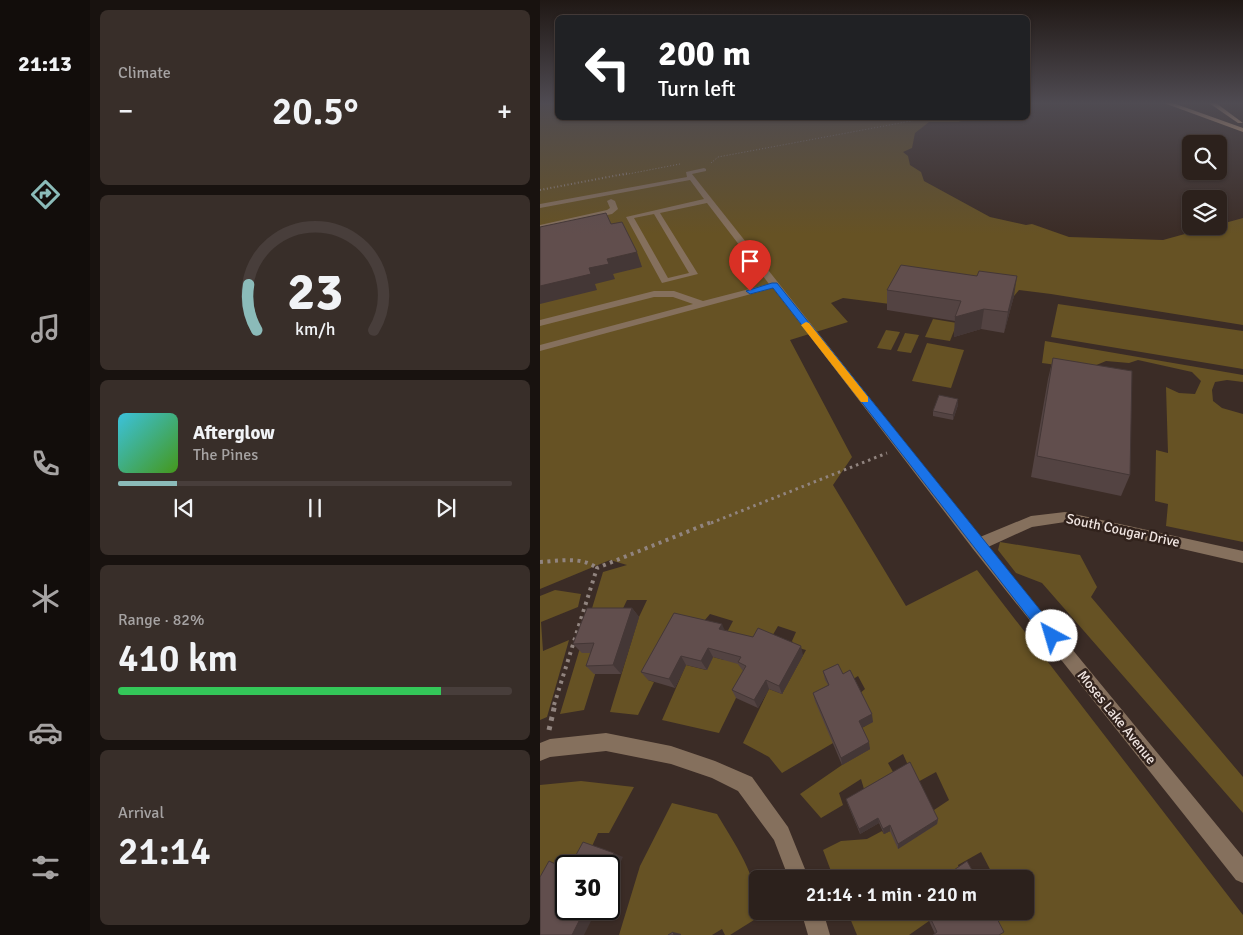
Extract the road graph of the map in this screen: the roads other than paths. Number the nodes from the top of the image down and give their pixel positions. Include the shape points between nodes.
1 (704, 170) road end
2 (686, 172) junction
3 (626, 191) junction
4 (709, 200) junction
5 (611, 202) junction
6 (540, 206) edge
7 (656, 212) junction
8 (540, 213) edge
9 (540, 220) edge
10 (540, 226) edge
11 (775, 285) junction
12 (702, 304) junction
13 (540, 323) edge
14 (540, 348) edge
15 (978, 545) junction
16 (1243, 557) edge
17 (540, 752) edge
18 (795, 870) edge
19 (1243, 873) edge
20 (815, 920) edge
21 (819, 935) edge

1 - 2 street
2 - 3 street
2 - 4 street, Moses Lake Avenue
3 - 5 street via 614,196
3 - 6 street
4 - 7 street
4 - 11 street, Moses Lake Avenue
5 - 8 street via 603,200
5 - 9 street
5 - 10 street via 614,209 609,212
7 - 7 street via 630,217 665,281 694,274
11 - 12 street
11 - 15 street, Moses Lake Avenue
12 - 13 street via 674,294 654,294
12 - 14 street
15 - 16 street, South Cougar Drive via 1031,520 1065,516
15 - 19 street, Moses Lake Avenue
17 - 18 street via 606,742 632,746 671,755 745,784 781,834
20 - 21 street

